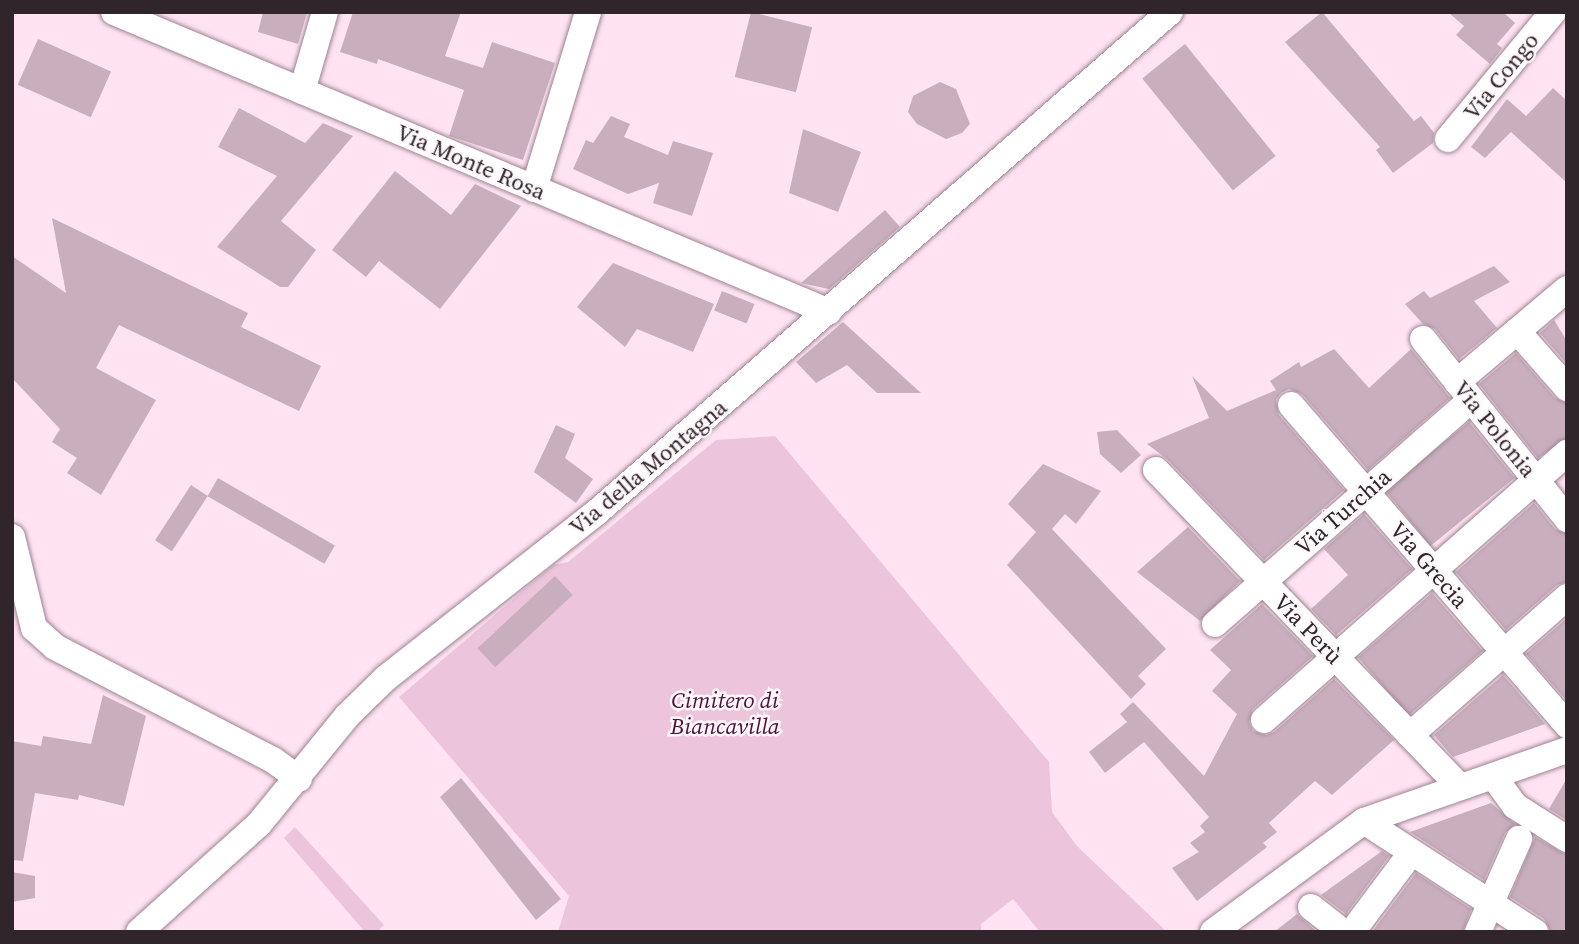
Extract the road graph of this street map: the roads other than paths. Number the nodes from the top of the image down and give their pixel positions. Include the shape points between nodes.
1 (114, 12) edge
2 (325, 12) edge
3 (588, 12) edge
4 (1170, 12) edge
5 (1555, 16) edge
6 (302, 91) junction
7 (1448, 139) dead end
8 (534, 189) junction
9 (1567, 289) edge
10 (829, 312) junction
11 (1517, 331) junction
12 (1423, 340) dead end
13 (1567, 388) edge
14 (1464, 391) junction
15 (1291, 405) dead end
16 (1567, 453) edge
17 (1156, 470) dead end
18 (1536, 480) junction
19 (1366, 492) junction
20 (1567, 519) edge
21 (12, 537) edge
22 (1434, 570) junction
23 (1263, 582) junction
24 (1567, 597) edge
25 (1215, 624) dead end
26 (1504, 652) junction
27 (1335, 657) junction
28 (1264, 720) dead end
29 (1567, 725) edge
30 (1410, 735) junction
31 (1567, 750) edge
32 (1494, 777) junction
33 (299, 779) junction
34 (1460, 787) junction
35 (1364, 821) junction
36 (1520, 839) dead end
37 (1567, 839) edge
38 (1411, 853) junction
39 (1490, 904) junction
40 (1311, 907) dead end
41 (1533, 931) edge
42 (139, 932) edge
43 (1213, 932) edge
44 (1343, 932) edge
45 (1352, 932) edge
46 (1478, 932) edge

1 - 6 street, Via Monte Rosa
2 - 6 street
3 - 8 street
4 - 10 street, Via della Montagna
5 - 7 street, Via Congo
6 - 8 street, Via Monte Rosa
8 - 10 street, Via Monte Rosa
9 - 11 street, Via Turchia
10 - 33 street, Via della Montagna via 597,512 386,678 347,716
11 - 13 street
11 - 14 street, Via Turchia
12 - 14 street, Via Polonia
14 - 18 street, Via Polonia
14 - 19 street, Via Turchia
15 - 19 street, Via Grecia
16 - 18 street
17 - 23 street, Via Perù
18 - 20 street, Via Polonia
18 - 22 street
19 - 22 street, Via Grecia
19 - 23 street, Via Turchia
21 - 33 street via 34,628 55,647 273,760
22 - 26 street, Via Grecia
22 - 27 street
23 - 25 street, Via Turchia
23 - 27 street, Via Perù
24 - 26 street
26 - 29 street, Via Grecia
26 - 30 street
27 - 28 street
27 - 30 street, Via Perù
30 - 34 street, Via Perù
31 - 32 street
32 - 34 street
32 - 37 street via 1515,806
33 - 42 street, Via della Montagna via 259,824
34 - 35 street
35 - 38 street
35 - 43 street
36 - 39 street
38 - 39 street
38 - 45 street
39 - 41 street
39 - 46 street
40 - 44 street

